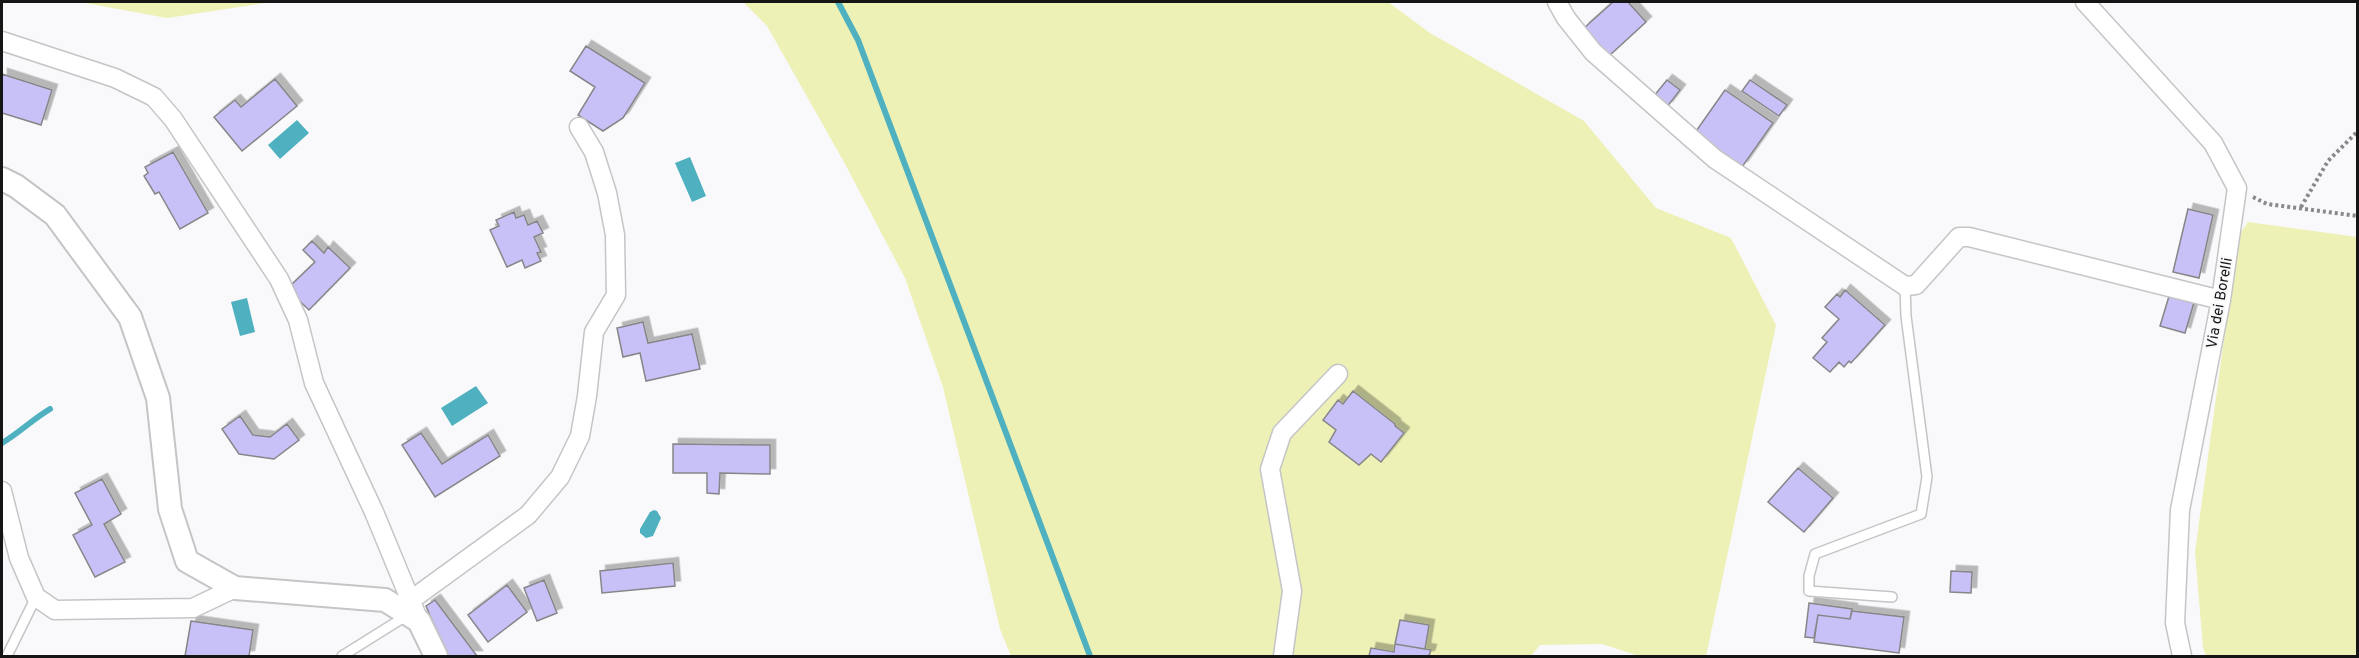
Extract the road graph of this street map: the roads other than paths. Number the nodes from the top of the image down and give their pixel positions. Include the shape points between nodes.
1 (1557, 2) edge
2 (2085, 2) edge
3 (2, 41) edge
4 (579, 127) dead end
5 (2, 179) edge
6 (1905, 286) junction
7 (2220, 300) junction
8 (1338, 374) dead end
9 (2, 491) edge
10 (235, 588) junction
11 (36, 597) junction
12 (1892, 597) dead end
13 (413, 612) junction
14 (7, 657) edge
15 (342, 657) edge
16 (436, 657) edge
17 (1283, 657) edge
18 (2182, 657) edge

1 - 6 street via 1593,52 1715,159
2 - 7 street, Via dei Borelli via 2213,143 2237,188
3 - 13 street via 116,78 154,98 172,119 279,279 298,320 314,383 374,512
4 - 13 street via 594,152 607,193 615,235 616,295 594,332 580,435 560,477 528,515
5 - 10 street via 55,215 130,317 158,398 170,509 187,561
6 - 7 street via 1916,285 1959,237 1969,237
6 - 12 lane via 1927,477 1921,514 1815,554 1809,576 1809,591
7 - 18 street, Via dei Borelli via 2180,510 2175,623
8 - 17 street via 1282,433 1270,469 1292,591
9 - 11 street via 19,558
10 - 11 street via 194,608 55,610
10 - 13 street via 385,600
11 - 14 lane
13 - 15 lane
13 - 16 street

